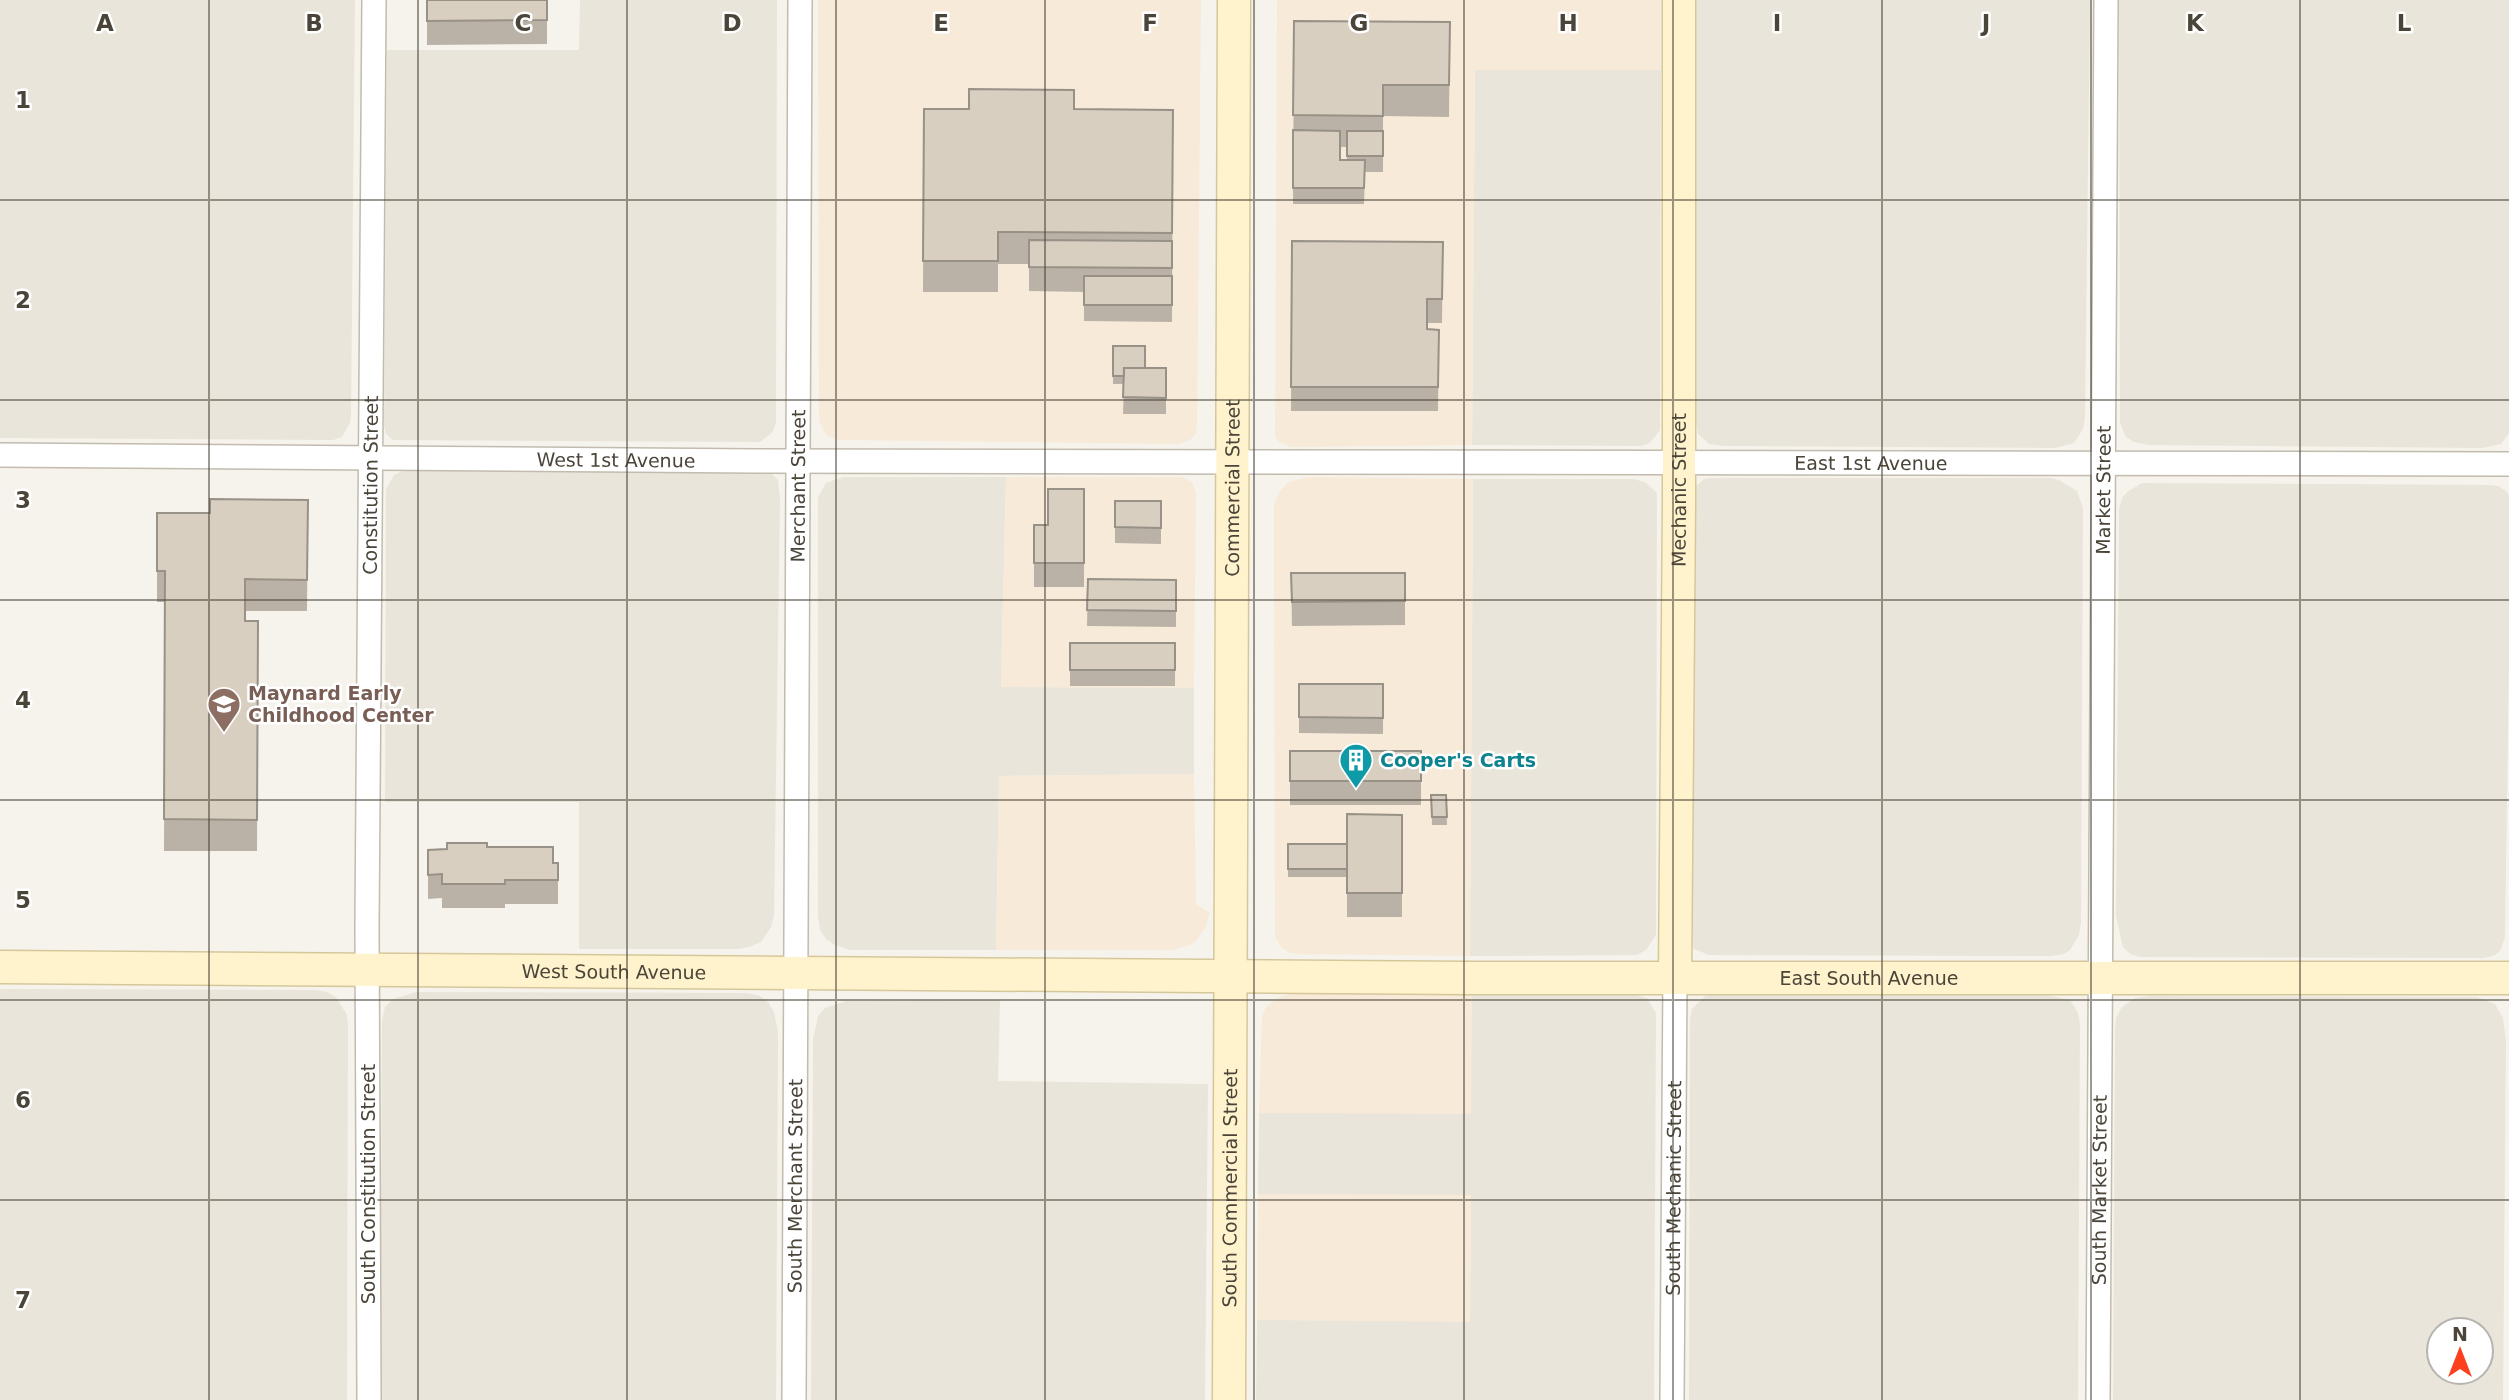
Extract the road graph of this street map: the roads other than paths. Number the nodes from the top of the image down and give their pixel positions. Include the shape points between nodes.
1 (374, 0) edge
2 (800, 0) edge
3 (1234, 0) edge
4 (1679, 0) edge
5 (2106, 0) edge
6 (0, 455) edge
7 (372, 458) junction
8 (798, 461) junction
9 (1232, 461) junction
10 (1679, 461) junction
11 (2104, 464) junction
12 (2509, 464) edge
13 (0, 967) edge
14 (368, 968) junction
15 (795, 973) junction
16 (1230, 975) junction
17 (1675, 978) junction
18 (2509, 978) edge
19 (2099, 979) junction
20 (369, 1400) edge
21 (794, 1400) edge
22 (1229, 1400) edge
23 (1672, 1400) edge
24 (2098, 1400) edge

1 - 7 street, Constitution Street
2 - 8 street, Merchant Street
3 - 9 main road, Commercial Street
4 - 10 main road, Mechanic Street
5 - 11 street, Market Street
6 - 7 street, West 1st Avenue
7 - 8 street, West 1st Avenue
7 - 14 street, Constitution Street
8 - 9 street, West 1st Avenue
8 - 15 street, Merchant Street
9 - 10 street, East 1st Avenue
9 - 16 main road, Commercial Street
10 - 11 street, East 1st Avenue
10 - 17 main road, Mechanic Street
11 - 12 street, East 1st Avenue
11 - 19 street, Market Street
13 - 14 main road, West South Avenue
14 - 15 main road, West South Avenue
14 - 20 street, South Constitution Street
15 - 16 main road, West South Avenue
15 - 21 street, South Merchant Street
16 - 17 main road, East South Avenue
16 - 22 main road, South Commercial Street
17 - 19 main road, East South Avenue
17 - 23 street, South Mechanic Street
18 - 19 main road, East South Avenue
19 - 24 street, South Market Street

